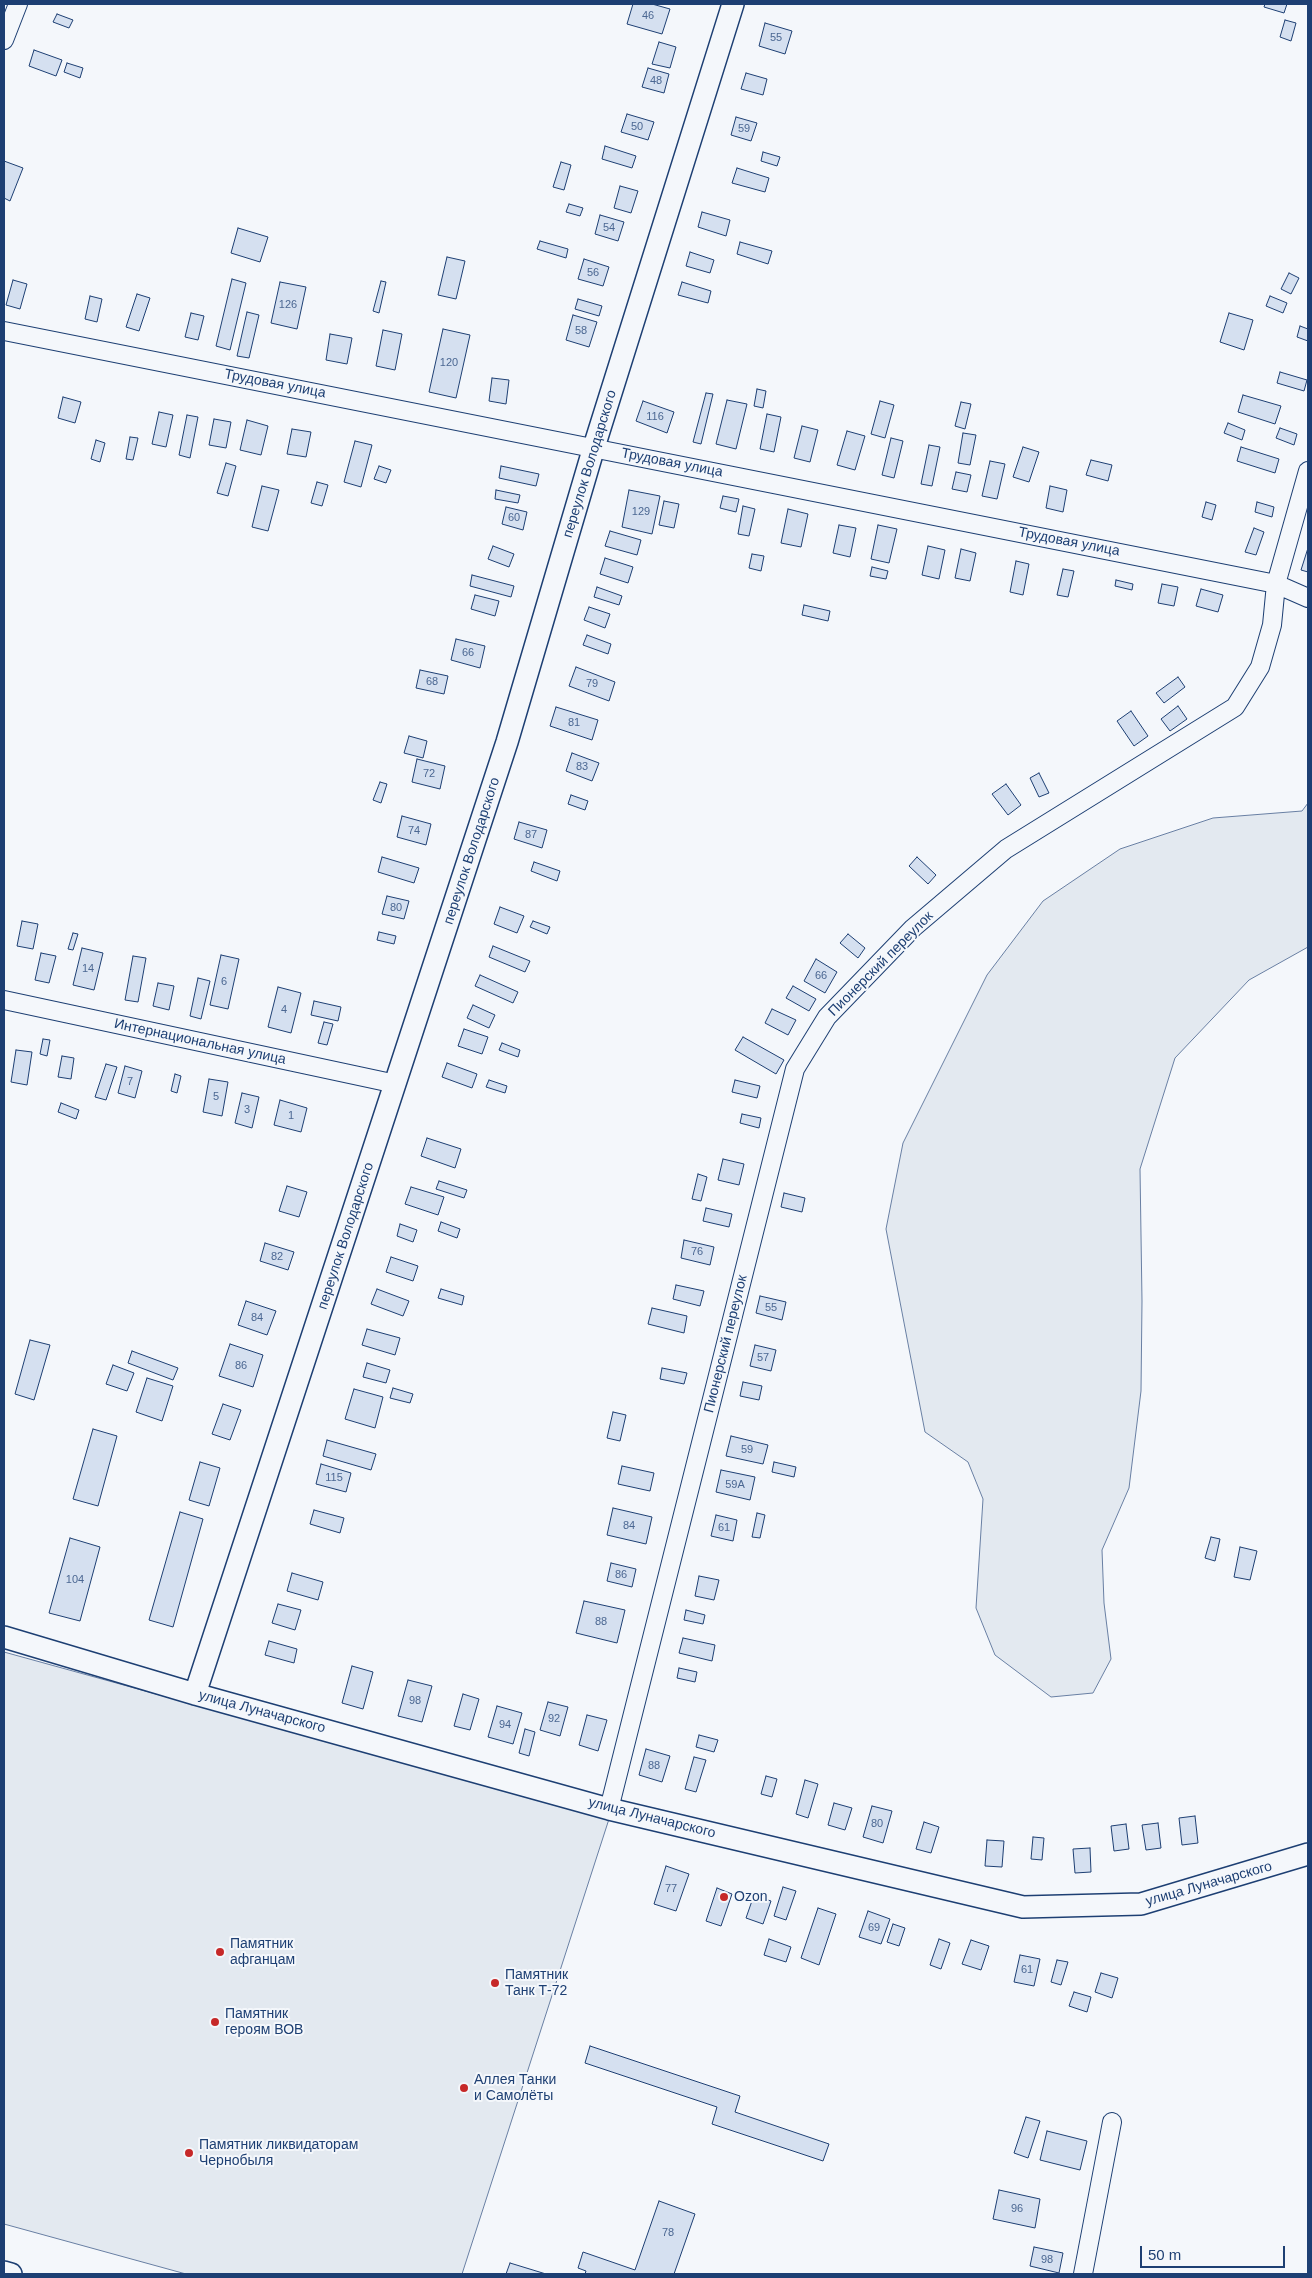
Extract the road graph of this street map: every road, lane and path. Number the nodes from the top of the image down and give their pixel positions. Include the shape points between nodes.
1 (18, 4) edge
2 (733, 4) edge
3 (4, 40) edge
4 (4, 331) edge
5 (594, 447) junction
6 (1308, 471) edge
7 (1276, 584) junction
8 (1308, 598) edge
9 (4, 1000) edge
10 (396, 1084) junction
11 (4, 1637) edge
12 (195, 1694) junction
13 (609, 1809) junction
14 (1308, 1854) edge
15 (1112, 2122) dead end
16 (4, 2272) edge
17 (11, 2274) edge
18 (1083, 2274) edge

1 - 3 street
2 - 5 street, переулок Володарского
4 - 5 street, Трудовая улица
5 - 7 street, Трудовая улица
5 - 10 street, переулок Володарского via 507,742
6 - 7 street, Пионерский переулок
7 - 8 street, Трудовая улица
7 - 13 street, Пионерский переулок via 1272,625 1260,667 1235,707 1006,849 913,928 827,1017 795,1069
9 - 10 street, Интернациональная улица
10 - 12 street, переулок Володарского
11 - 12 street, улица Луначарского
12 - 13 street, улица Луначарского
13 - 14 street, улица Луначарского via 1023,1907 1141,1904
15 - 18 street
16 - 17 street

